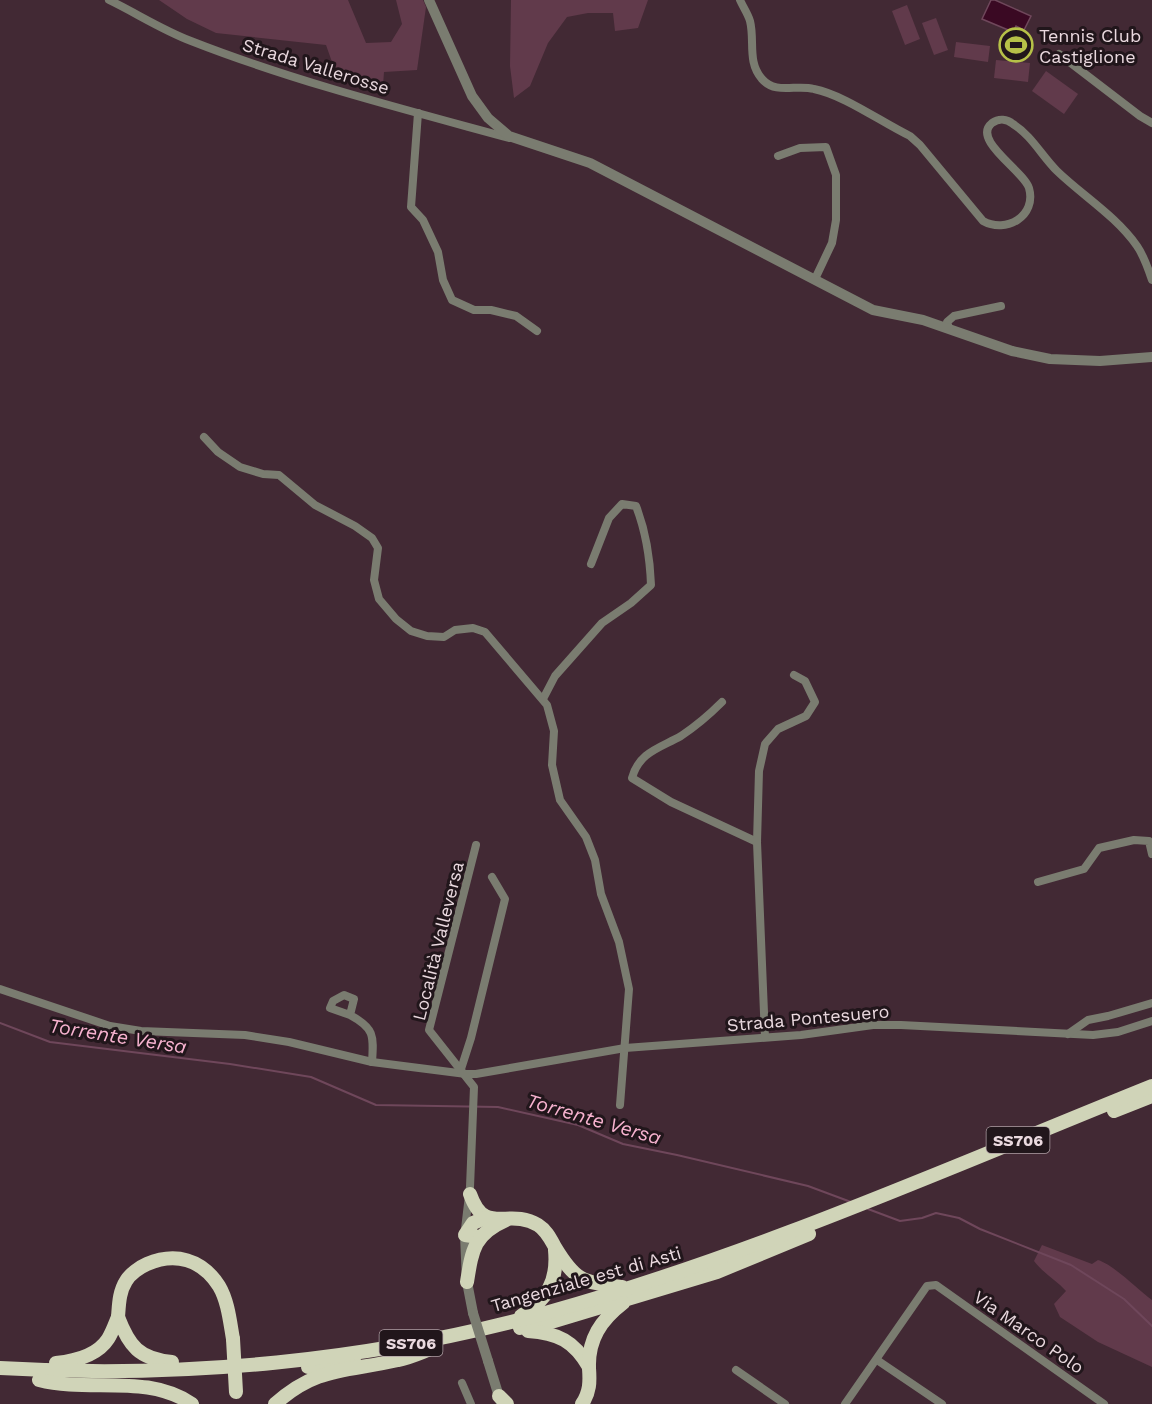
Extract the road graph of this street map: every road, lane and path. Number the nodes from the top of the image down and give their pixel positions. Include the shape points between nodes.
1 (109, 0) edge
2 (429, 0) edge
3 (740, 0) edge
4 (1059, 54) dead end
5 (418, 113) junction
6 (1152, 123) edge
7 (522, 142) junction
8 (778, 156) dead end
9 (815, 279) junction
10 (1152, 280) edge
11 (1001, 306) dead end
12 (949, 328) junction
13 (537, 331) dead end
14 (1152, 357) edge
15 (204, 437) dead end
16 (591, 564) dead end
17 (794, 675) dead end
18 (543, 699) junction
19 (722, 702) dead end
20 (757, 842) junction
21 (476, 845) dead end
22 (1152, 854) edge
23 (492, 877) dead end
24 (1038, 882) dead end
25 (0, 989) edge
26 (1152, 1003) edge
27 (350, 1015) dead end
28 (1152, 1021) edge
29 (1067, 1035) junction
30 (765, 1037) junction
31 (625, 1048) junction
32 (372, 1062) junction
33 (464, 1071) junction
34 (1152, 1086) edge
35 (1152, 1096) edge
36 (620, 1105) dead end
37 (470, 1194) junction
38 (890, 1197) junction
39 (485, 1218) junction
40 (510, 1218) junction
41 (465, 1234) junction
42 (479, 1237) junction
43 (554, 1245) junction
44 (467, 1282) junction
45 (629, 1293) junction
46 (118, 1317) junction
47 (515, 1325) junction
48 (434, 1348) junction
49 (877, 1360) junction
50 (249, 1365) junction
51 (0, 1367) edge
52 (589, 1367) junction
53 (736, 1370) dead end
54 (0, 1377) edge
55 (39, 1380) junction
56 (462, 1383) dead end
57 (237, 1398) edge
58 (502, 1401) edge
59 (192, 1404) edge
60 (275, 1404) edge
61 (471, 1404) edge
62 (582, 1404) edge
63 (785, 1404) edge
64 (845, 1404) edge
65 (942, 1404) edge
66 (1104, 1404) edge

1 - 5 street, Strada Vallerosse via 188,40 228,55
2 - 7 street via 480,108 504,132
3 - 10 street via 750,20 754,67 772,87 827,92 910,136 983,221 997,226 1019,219 1028,207 1030,195 1024,179 987,138 989,126 1001,119 1008,121 1128,236
4 - 6 street
5 - 7 street, Strada Vallerosse
5 - 13 street via 411,207 423,219 438,252 443,280 452,300 474,310 516,316
7 - 9 street via 590,163
8 - 9 street via 800,148 826,147 836,175 832,243
9 - 12 street via 873,310
11 - 12 street via 954,316 947,322
12 - 14 street via 1012,351 1050,359
15 - 18 street via 240,467 279,475 315,505 372,538 378,548 374,580 379,598 411,631 444,637 455,630 473,628 485,633
16 - 18 street via 609,518 622,504 636,506 645,529 651,585 602,622 555,676
17 - 20 street via 805,681 815,702 806,716 778,729 765,744 759,771
18 - 31 street via 554,731 552,765 560,800 586,837 619,942 629,989
19 - 20 street via 695,727 648,752 635,767 632,778 671,802
20 - 30 street
21 - 33 street, Località Valleversa via 429,1030
22 - 24 street via 1149,841 1134,840 1099,848 1084,869
23 - 33 street, Località Valleversa via 505,898
25 - 32 street, Strada Pontesuero via 110,1026 245,1035
26 - 29 street via 1088,1020
27 - 32 street via 366,1024 374,1038
28 - 29 street, Strada Pontesuero via 1118,1032
29 - 30 street, Strada Pontesuero via 873,1025
30 - 31 street, Strada Pontesuero
31 - 33 street, Strada Pontesuero via 476,1074
31 - 36 street
32 - 33 street, Strada Pontesuero
33 - 37 street via 474,1087
34 - 38 highway, Tangenziale est di Asti / SS706
35 - 38 highway, Tangenziale est di Asti / SS706
37 - 39 highway via 475,1209
37 - 41 street
38 - 45 highway, Tangenziale est di Asti / SS706
38 - 45 highway, Tangenziale est di Asti / SS706 via 717,1272
39 - 40 highway
39 - 41 highway via 473,1223
40 - 42 highway
40 - 43 highway via 539,1226
41 - 42 highway
41 - 44 street
42 - 44 highway via 471,1254
43 - 45 highway via 571,1271 582,1279
43 - 47 highway via 557,1268 553,1282
44 - 58 street, bridge via 472,1313
45 - 47 highway, Tangenziale est di Asti / SS706 via 551,1322
45 - 52 highway via 602,1321 594,1336
46 - 50 highway via 126,1338 141,1353 157,1361 222,1360
46 - 51 highway via 108,1341 93,1353 73,1361
46 - 57 highway, bridge via 119,1297 126,1280 140,1267 174,1257 206,1270 219,1287 228,1311
47 - 48 highway, Tangenziale est di Asti / SS706
47 - 50 highway, Tangenziale est di Asti / SS706 via 331,1356
47 - 52 highway via 567,1341
48 - 55 highway, Tangenziale est di Asti / SS706 via 332,1365 251,1373
48 - 60 highway via 400,1360 312,1378
49 - 64 street
49 - 65 street
49 - 66 street, Via Marco Polo via 927,1286 936,1285
50 - 51 highway, Tangenziale est di Asti / SS706 via 108,1372
52 - 62 highway via 590,1387
53 - 63 street
54 - 55 highway, Tangenziale est di Asti / SS706
55 - 59 highway via 58,1385 145,1386 166,1390
56 - 61 street

